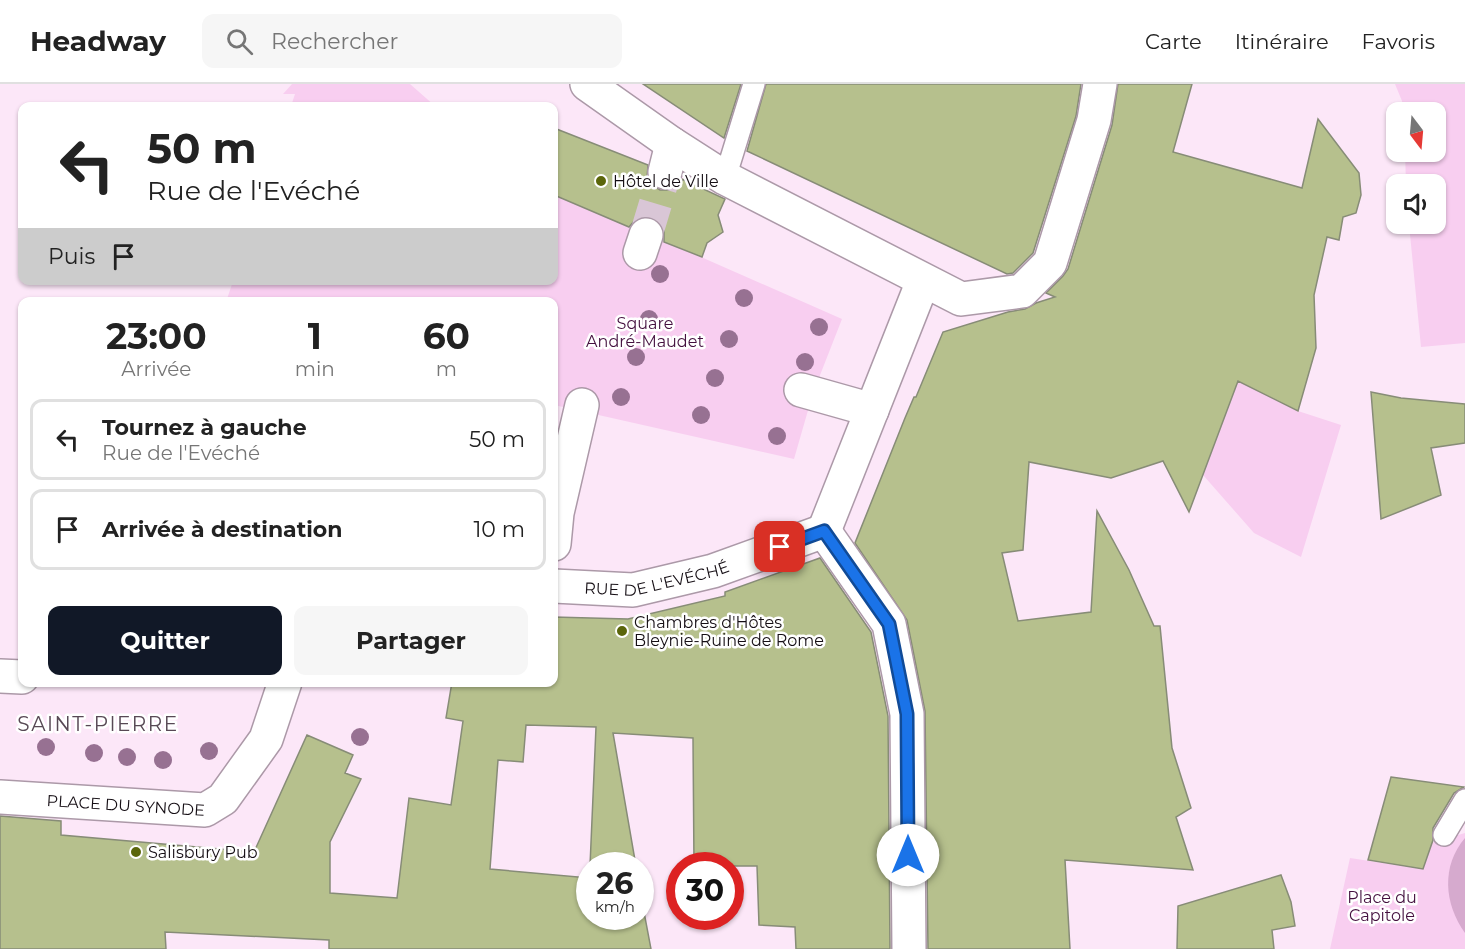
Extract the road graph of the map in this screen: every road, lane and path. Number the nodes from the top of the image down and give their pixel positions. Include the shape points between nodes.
1 (587, 84) edge
2 (754, 84) edge
3 (1100, 84) edge
4 (725, 178) junction
5 (924, 280) junction
6 (801, 390) dead end
7 (582, 405) dead end
8 (872, 410) junction
9 (558, 509) edge
10 (824, 531) junction
11 (558, 586) edge
12 (0, 676) edge
13 (18, 677) edge
14 (283, 687) edge
15 (0, 797) edge
16 (1465, 800) edge
17 (1444, 835) dead end
18 (909, 949) edge

1 - 4 street via 668,158
2 - 4 lane
3 - 5 street via 1094,120 1050,263 1022,291 961,299
4 - 5 street
5 - 8 street
6 - 8 street
7 - 9 street
8 - 10 street
10 - 11 street, RUE DE L'EVÉCHÉ via 714,571 633,590
10 - 18 street via 889,624 907,714
12 - 13 street
14 - 15 street, PLACE DU SYNODE via 266,739 223,799 205,810
16 - 17 lane

